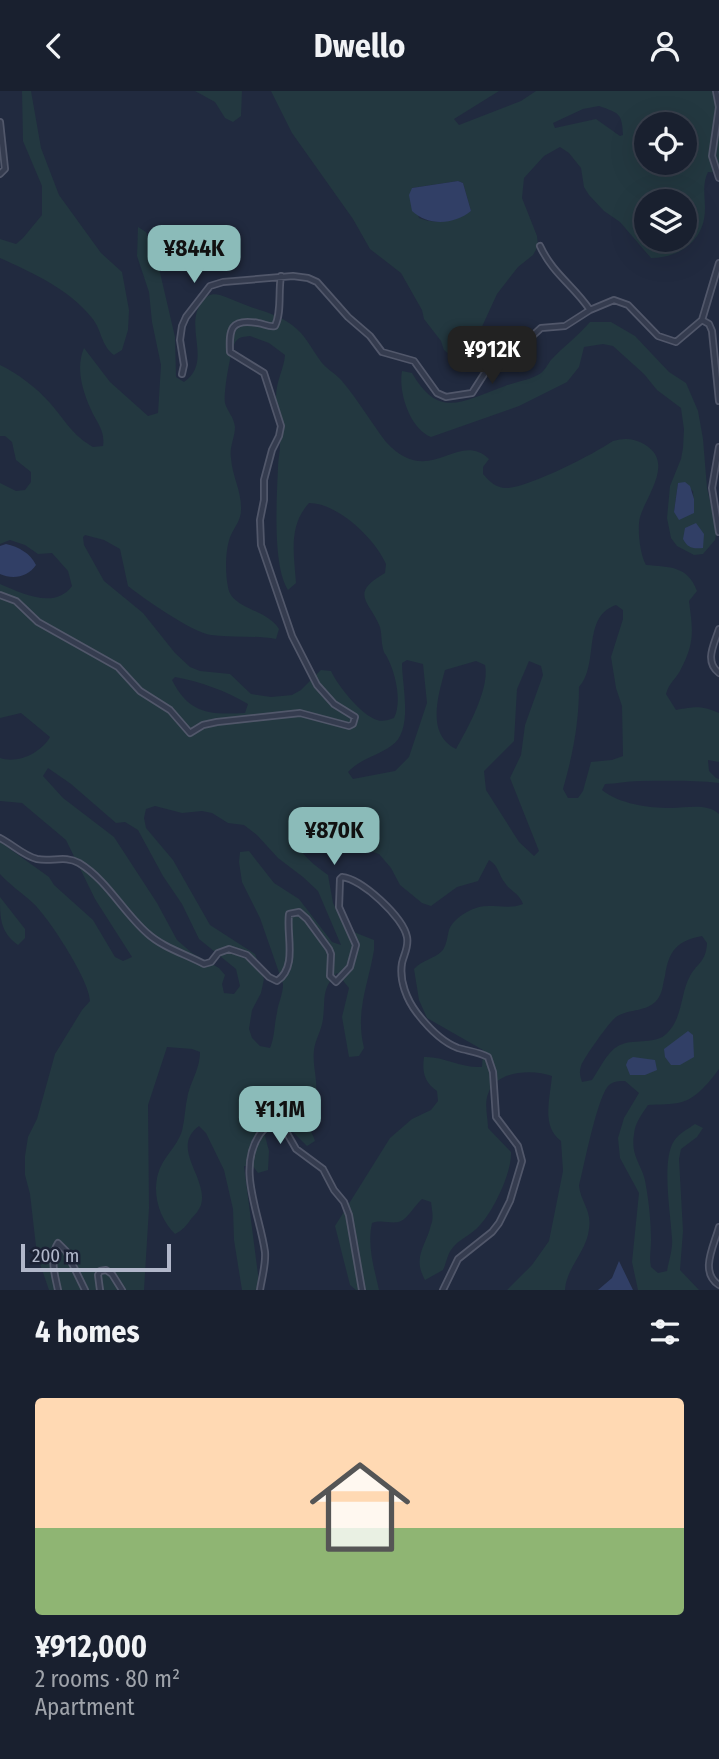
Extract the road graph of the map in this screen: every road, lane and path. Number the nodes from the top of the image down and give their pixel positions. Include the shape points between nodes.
1 (716, 91) edge
2 (0, 122) edge
3 (0, 174) edge
4 (719, 178) edge
5 (540, 246) dead end
6 (719, 263) edge
7 (281, 276) junction
8 (590, 310) junction
9 (702, 320) junction
10 (183, 374) dead end
11 (719, 401) edge
12 (719, 447) edge
13 (719, 532) edge
14 (0, 595) edge
15 (719, 629) edge
16 (719, 673) edge
17 (0, 838) edge
18 (719, 1227) edge
19 (719, 1285) edge
20 (58, 1290) edge
21 (85, 1290) edge
22 (100, 1290) edge
23 (122, 1290) edge
24 (260, 1290) edge
25 (362, 1290) edge
26 (443, 1290) edge

1 - 4 street via 719,107 712,156
2 - 3 street via 5,169
5 - 8 street via 555,272
6 - 9 street
7 - 8 street via 317,282 382,352 414,361 437,393 446,397 472,393 490,365 508,358 541,328 565,326
7 - 10 street via 208,288 183,326
7 - 14 street via 278,322 271,327 236,324 229,331 230,352 264,373 280,421 264,480 261,545 292,636 317,685 334,704 355,717 353,725 300,713 217,722 190,733 118,667
8 - 9 street via 618,300 658,336 672,342 685,337
9 - 11 street via 712,331
12 - 13 street via 712,488
15 - 16 street via 709,661
17 - 26 street via 34,859 62,857 78,862 149,935 164,944 204,964 229,949 247,955 272,980 285,974 288,919 295,912 307,919 329,949 330,976 339,981 350,967 356,945 339,907 340,879 349,878 377,897 406,934 402,980 407,997 447,1043 488,1057 496,1118 522,1156 499,1223 458,1259
18 - 19 street via 708,1272
20 - 21 street via 54,1271 58,1243
22 - 23 street via 98,1275 106,1270
24 - 25 street via 265,1254 250,1187 250,1165 258,1136 273,1125 284,1128 296,1149 323,1169 344,1202

